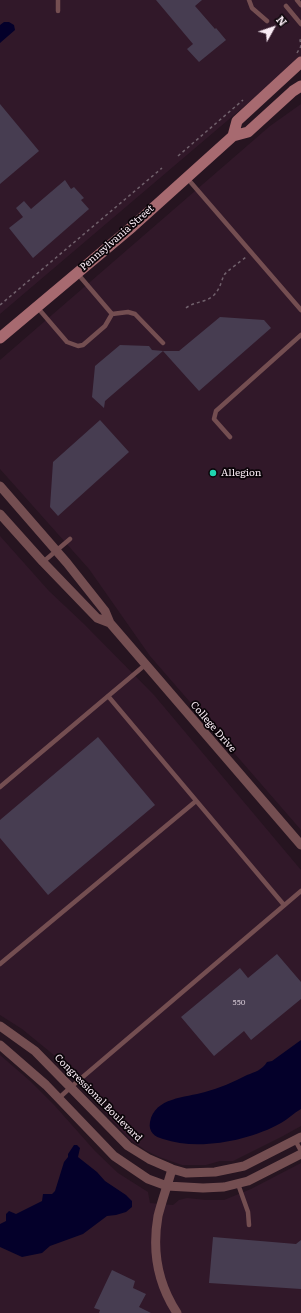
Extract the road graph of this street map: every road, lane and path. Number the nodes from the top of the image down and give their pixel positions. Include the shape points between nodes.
1 (58, 0) edge
2 (249, 0) edge
3 (297, 0) edge
4 (301, 5) edge
5 (286, 6) dead end
6 (58, 11) dead end
7 (267, 21) dead end
8 (301, 24) edge
9 (301, 39) edge
10 (298, 58) edge
11 (301, 86) edge
12 (247, 98) dead end
13 (233, 136) junction
14 (178, 156) dead end
15 (162, 168) dead end
16 (187, 178) junction
17 (246, 257) dead end
18 (77, 273) junction
19 (0, 305) edge
20 (37, 307) junction
21 (186, 308) dead end
22 (301, 310) edge
23 (112, 314) junction
24 (301, 335) edge
25 (0, 338) edge
26 (163, 344) dead end
27 (230, 437) dead end
28 (0, 486) edge
29 (0, 514) edge
30 (70, 539) dead end
31 (56, 551) junction
32 (43, 562) junction
33 (110, 623) junction
34 (145, 665) junction
35 (108, 696) junction
36 (0, 787) edge
37 (196, 801) junction
38 (301, 845) edge
39 (301, 891) edge
40 (284, 905) junction
41 (0, 964) edge
42 (0, 1026) edge
43 (0, 1045) edge
44 (71, 1087) junction
45 (59, 1098) junction
46 (298, 1139) edge
47 (301, 1151) edge
48 (301, 1154) edge
49 (172, 1169) junction
50 (238, 1184) junction
51 (167, 1186) junction
52 (249, 1225) dead end
53 (177, 1313) edge

1 - 6 lane
2 - 7 lane via 252,8
3 - 4 lane
5 - 8 lane
9 - 10 path
10 - 13 main road, Pennsylvania Street via 237,120
11 - 13 main road, Pennsylvania Street via 248,132
12 - 14 path
13 - 16 main road, Pennsylvania Street
15 - 19 path
16 - 18 main road, Pennsylvania Street
16 - 22 lane
17 - 21 path via 225,274 214,296
18 - 20 main road, Pennsylvania Street
18 - 23 lane
20 - 23 lane via 67,342 78,346 83,345 106,326
20 - 25 main road, Pennsylvania Street
23 - 26 lane via 135,314
24 - 27 lane via 216,411 214,419
28 - 31 street, College Drive
29 - 32 street, College Drive
30 - 31 lane
31 - 32 lane
31 - 33 street, College Drive via 105,611
32 - 33 street, College Drive via 97,618
33 - 34 street, College Drive
34 - 35 lane
34 - 38 street, College Drive
35 - 36 lane
35 - 37 lane
37 - 40 lane
37 - 41 lane
39 - 40 lane
40 - 44 lane
42 - 44 street, Congressional Boulevard via 36,1051
43 - 45 street
44 - 45 lane
44 - 49 street, Congressional Boulevard via 128,1146
45 - 51 street via 114,1156 148,1179
46 - 47 lane
46 - 49 street, Congressional Boulevard via 244,1166 215,1172 186,1173
48 - 50 street
49 - 51 street
50 - 51 street via 203,1188
50 - 52 lane via 248,1212
51 - 53 street via 159,1215 155,1247 161,1281

